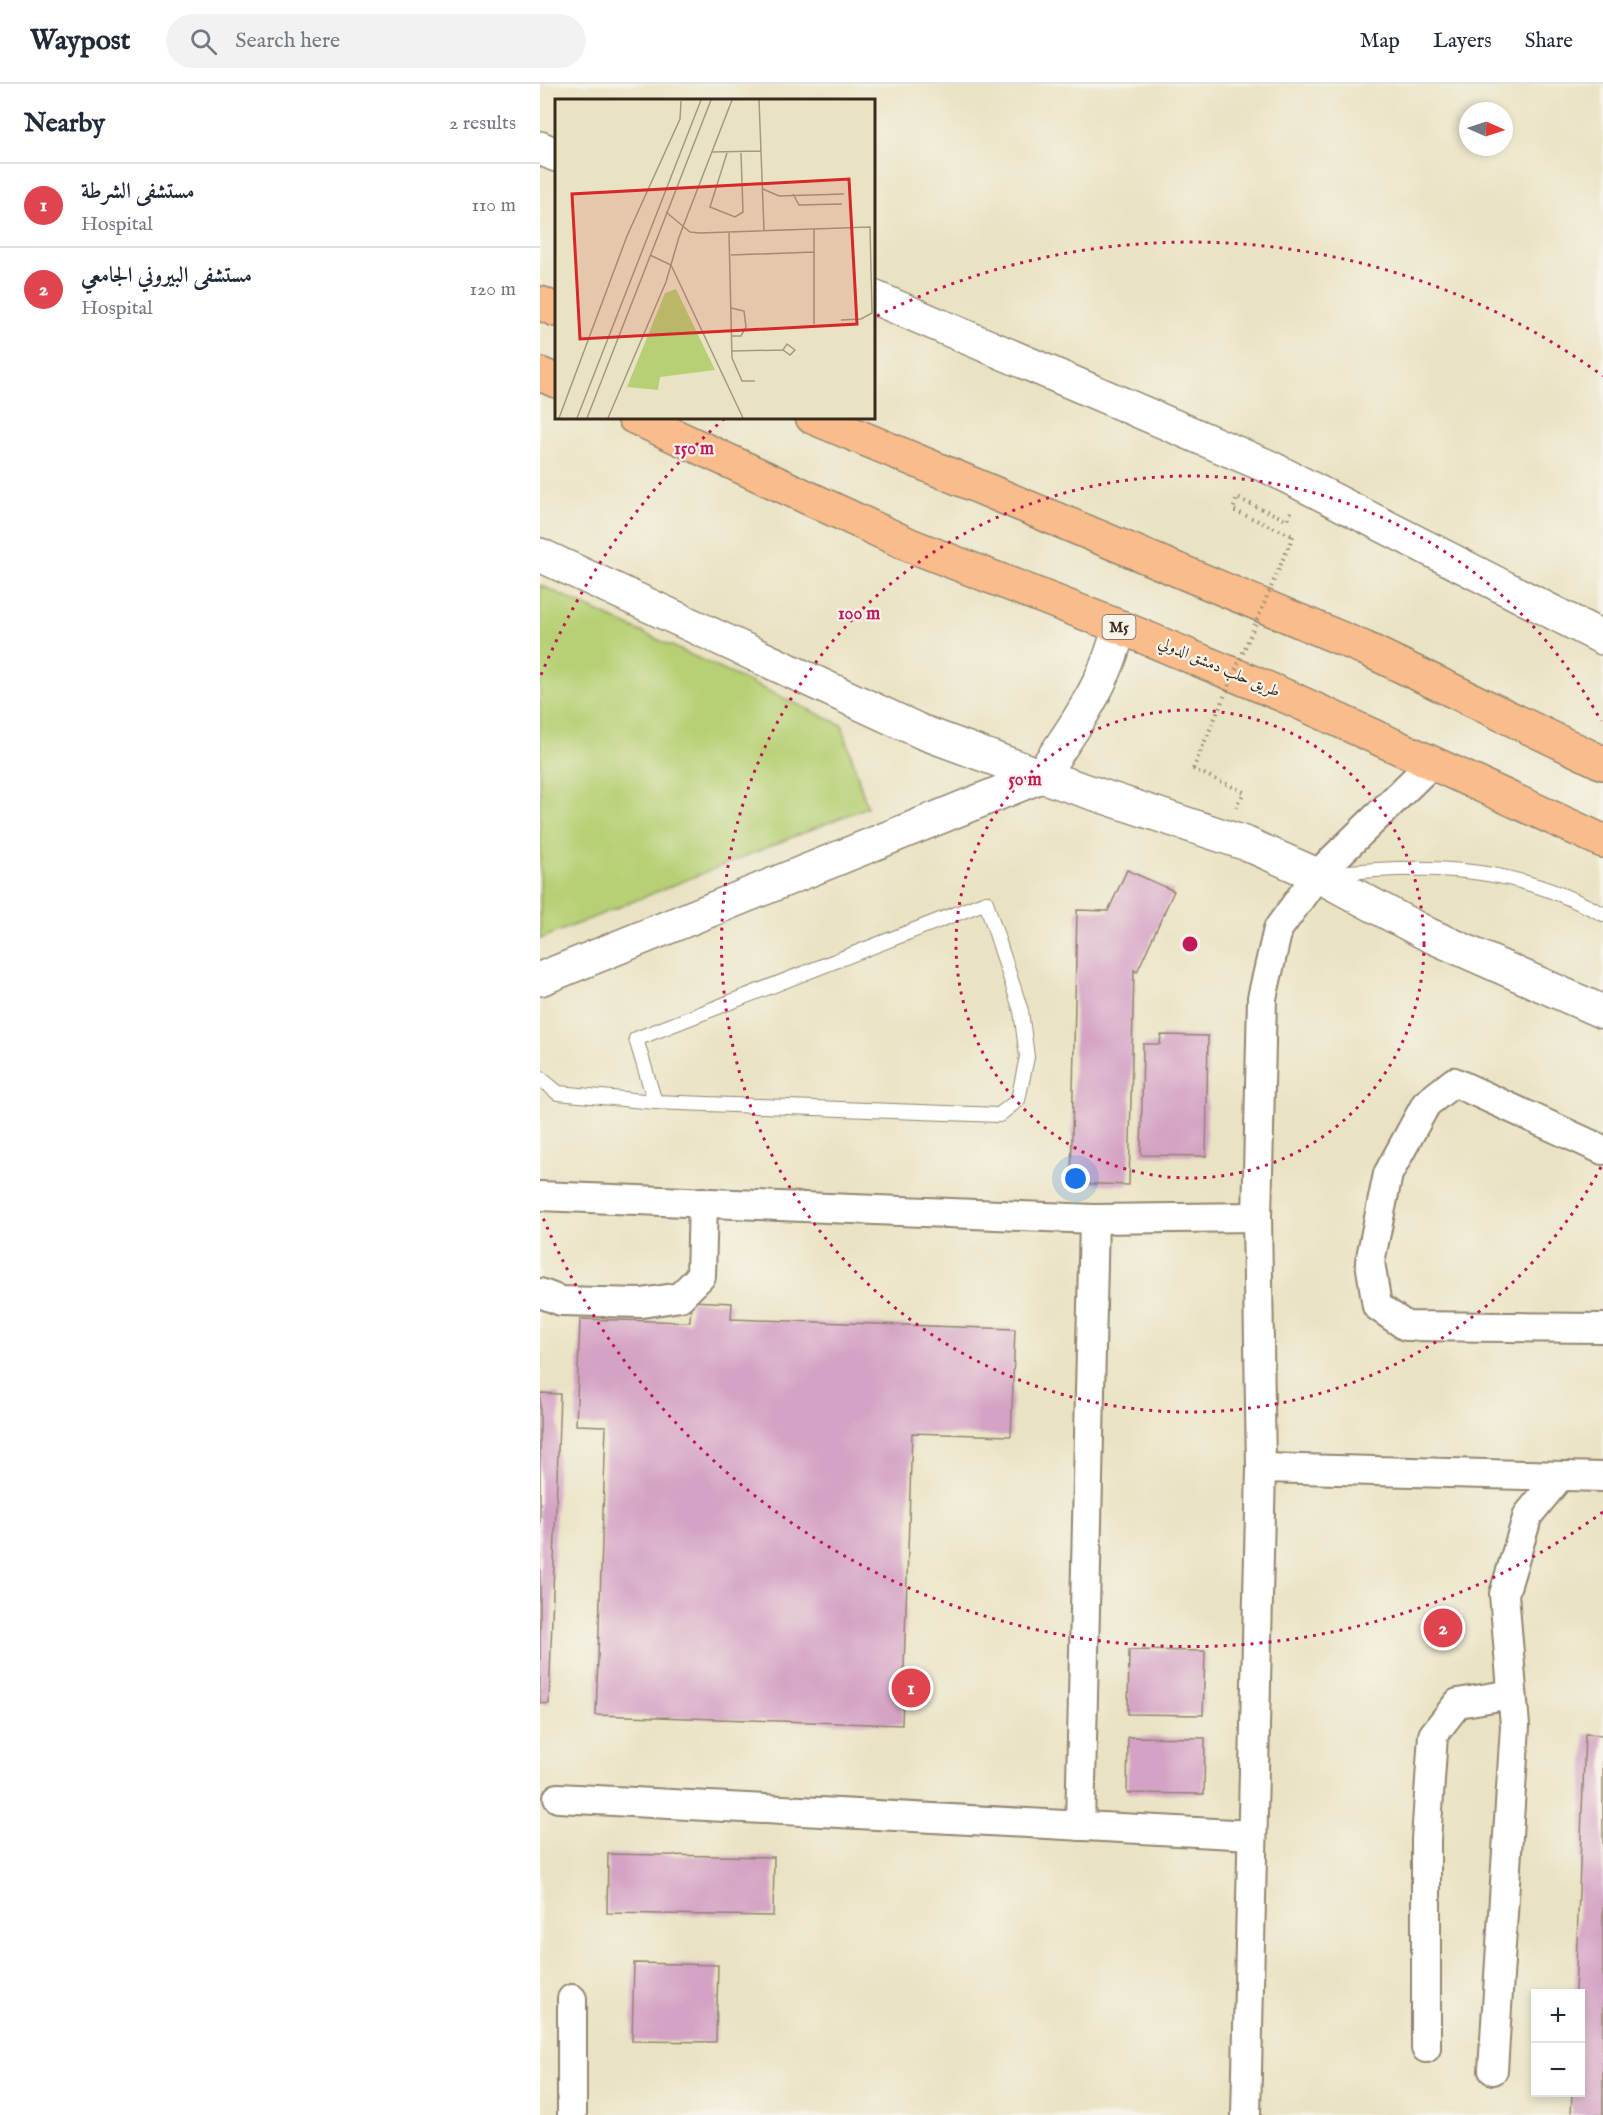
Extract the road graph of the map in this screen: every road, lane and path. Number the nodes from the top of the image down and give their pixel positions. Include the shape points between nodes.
1 (540, 148) edge
2 (555, 155) edge
3 (874, 297) edge
4 (540, 303) edge
5 (555, 310) edge
6 (540, 374) edge
7 (555, 381) edge
8 (636, 418) edge
9 (814, 418) edge
10 (1287, 520) dead end
11 (540, 555) edge
12 (1120, 627) junction
13 (1603, 638) edge
14 (1432, 763) junction
15 (1603, 764) edge
16 (1041, 776) junction
17 (1244, 792) dead end
18 (1603, 841) edge
19 (1317, 875) junction
20 (1603, 914) edge
21 (540, 979) edge
22 (1603, 1012) edge
23 (540, 1078) edge
24 (655, 1101) junction
25 (1603, 1150) edge
26 (540, 1196) edge
27 (703, 1202) junction
28 (1257, 1217) junction
29 (1094, 1219) junction
30 (540, 1293) edge
31 (1603, 1328) edge
32 (1261, 1468) junction
33 (1560, 1476) junction
34 (1603, 1477) edge
35 (1512, 1695) junction
36 (558, 1798) dead end
37 (1080, 1826) junction
38 (1252, 1835) junction
39 (572, 1999) dead end
40 (1426, 2048) dead end
41 (1493, 2070) dead end
42 (572, 2115) edge
43 (1246, 2115) edge

1 - 2 street
3 - 13 street via 1269,467
4 - 5 highway
6 - 7 highway
8 - 12 highway, طريق حلب دمشق الدولي / M5 via 912,546
9 - 15 highway via 1364,648
10 - 17 path, bridge via 1237,498 1233,510 1293,536 1193,769
11 - 16 street via 922,732
12 - 14 highway, طريق حلب دمشق الدولي / M5
12 - 16 street via 1105,671 1088,704
14 - 18 highway, طريق حلب دمشق الدولي / M5
14 - 19 street
16 - 19 street via 1247,844
16 - 21 street
19 - 20 lane via 1406,868 1475,872 1530,883
19 - 22 street via 1429,935
19 - 28 street via 1278,929 1262,999
23 - 24 lane via 558,1093
24 - 24 lane via 999,1115 1018,1100 1027,1057 1021,1011 986,902 636,1039
25 - 31 street via 1454,1082 1426,1104 1389,1174 1370,1262 1377,1306 1406,1326
26 - 27 street
27 - 29 street
27 - 30 street via 701,1276 680,1297 630,1303 561,1300
28 - 29 street
28 - 32 street
29 - 37 street
32 - 33 street
32 - 38 street
33 - 34 street
33 - 35 street via 1528,1515 1504,1594
35 - 40 street via 1458,1702 1433,1735 1426,1840
35 - 41 street via 1515,1725
36 - 37 street
37 - 38 street
38 - 43 street
39 - 42 street

